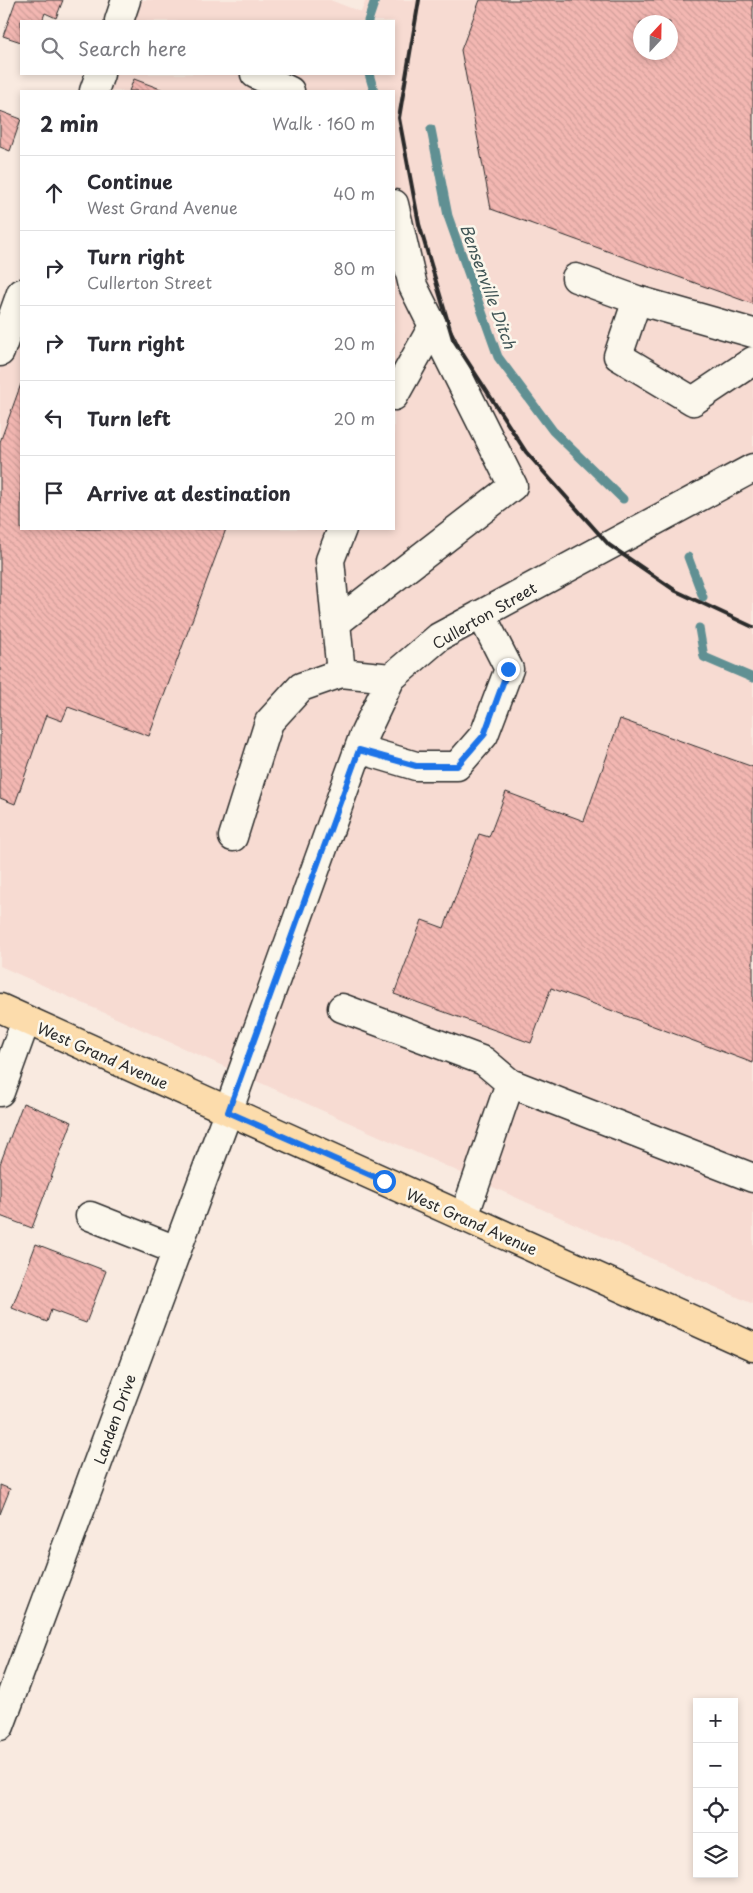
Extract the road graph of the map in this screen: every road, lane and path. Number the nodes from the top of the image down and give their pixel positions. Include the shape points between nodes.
1 (126, 0) edge
2 (119, 20) edge
3 (100, 75) edge
4 (257, 75) edge
5 (94, 90) edge
6 (288, 90) edge
7 (395, 208) edge
8 (576, 278) dead end
9 (20, 296) edge
10 (637, 300) junction
11 (433, 326) junction
12 (753, 333) edge
13 (0, 352) edge
14 (753, 361) edge
15 (395, 394) edge
16 (753, 468) edge
17 (342, 530) edge
18 (481, 614) junction
19 (336, 623) junction
20 (341, 673) junction
21 (391, 678) junction
22 (359, 750) junction
23 (233, 836) dead end
24 (0, 1008) edge
25 (342, 1008) dead end
26 (26, 1020) junction
27 (510, 1083) junction
28 (0, 1092) edge
29 (228, 1112) junction
30 (753, 1178) edge
31 (90, 1216) dead end
32 (464, 1217) junction
33 (176, 1250) junction
34 (753, 1347) edge
35 (0, 1726) edge

1 - 2 street
3 - 5 street
4 - 6 street
7 - 11 street via 413,286
8 - 10 street
9 - 13 street
10 - 12 street
10 - 14 street via 618,356 693,401
11 - 15 street
11 - 19 street via 513,486
16 - 18 street, Cullerton Street
17 - 19 street via 330,560
18 - 21 street, Cullerton Street via 439,637
18 - 22 street via 508,669 484,735 457,766 416,766
19 - 20 street
20 - 21 street
20 - 23 street via 301,688 269,722
21 - 22 street, Cullerton Street
22 - 29 street, Cullerton Street
24 - 26 main road, West Grand Avenue
25 - 27 street via 484,1061
26 - 28 street
26 - 29 main road, West Grand Avenue
27 - 30 street
27 - 32 street
29 - 32 main road, West Grand Avenue
29 - 33 street, Landen Drive
31 - 33 street
32 - 34 main road, West Grand Avenue
33 - 35 street, Landen Drive

